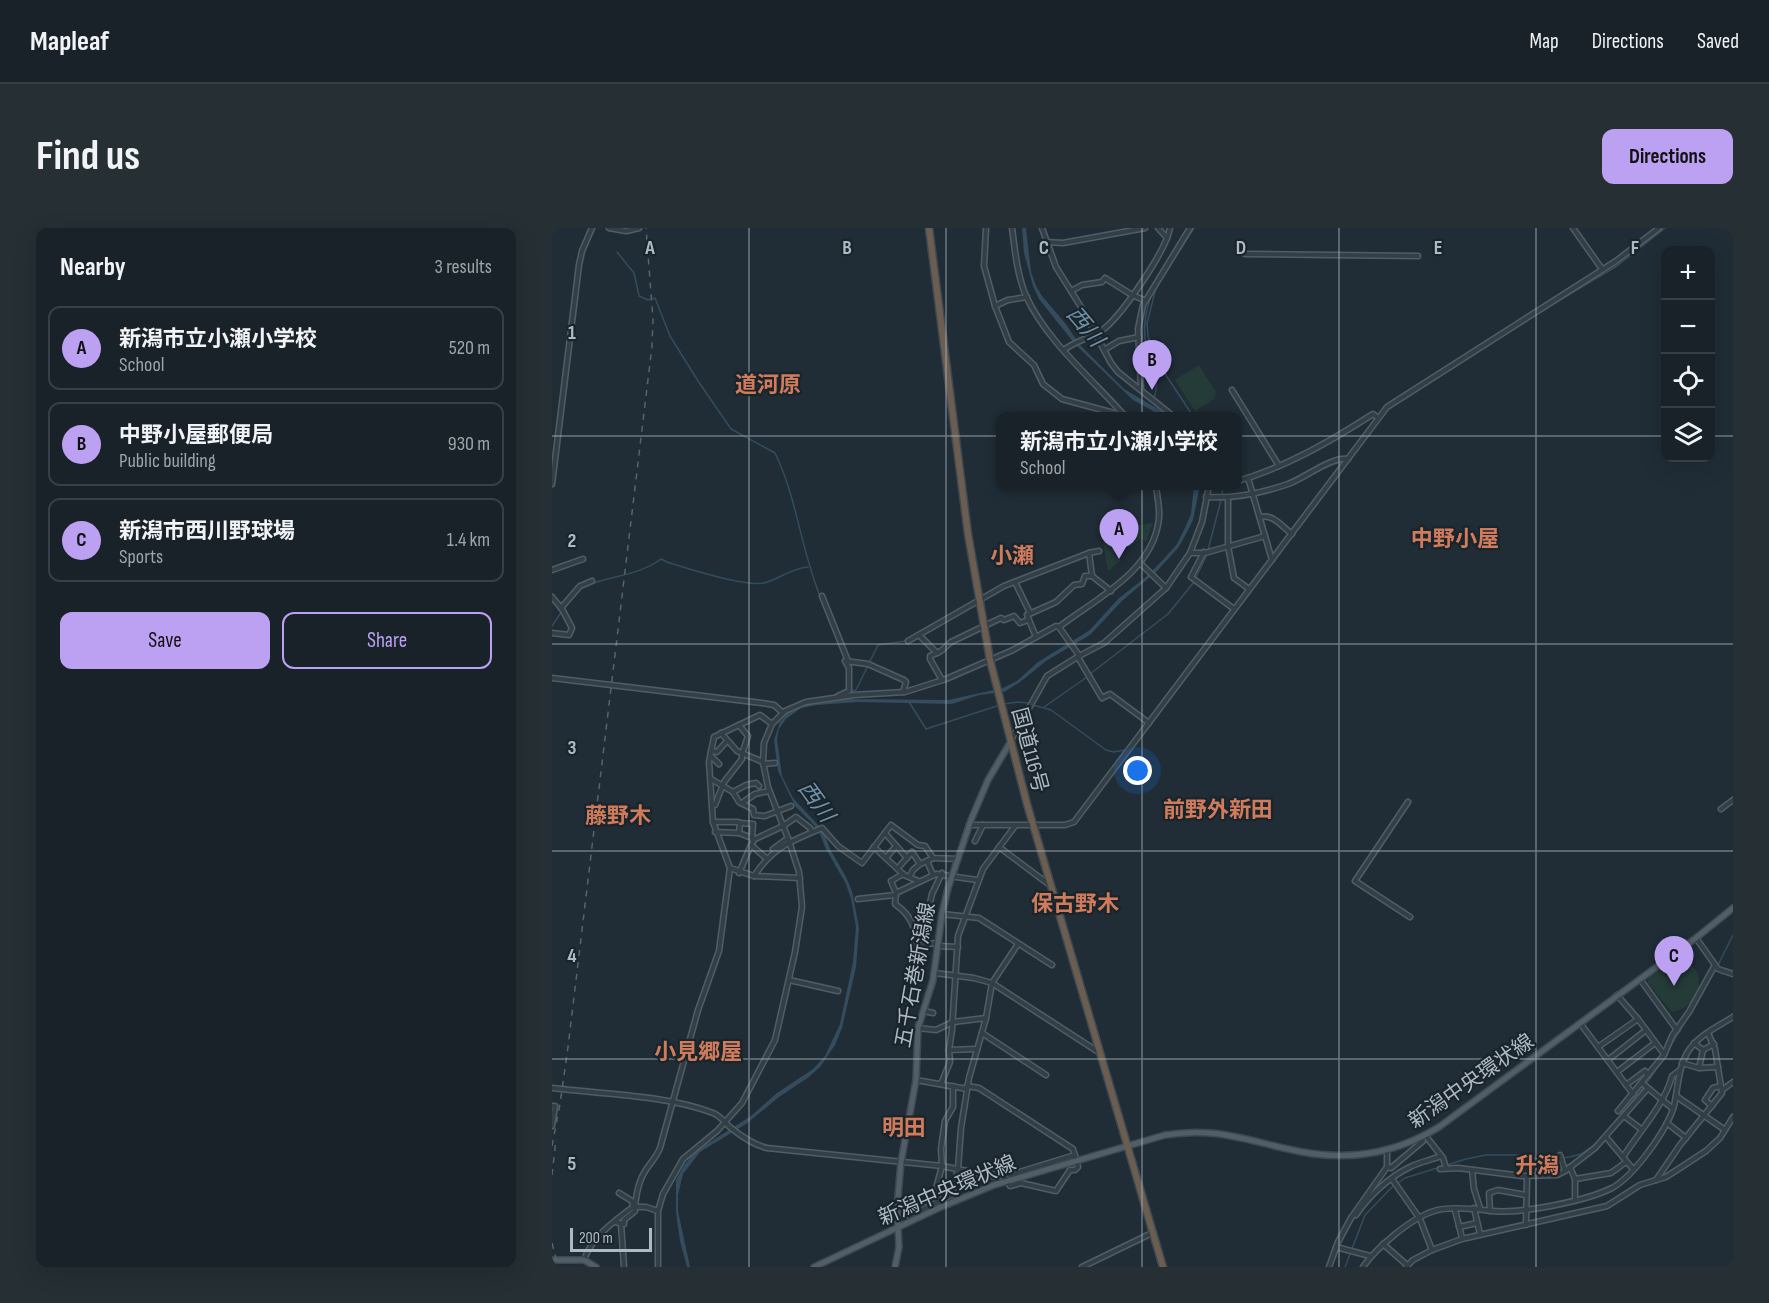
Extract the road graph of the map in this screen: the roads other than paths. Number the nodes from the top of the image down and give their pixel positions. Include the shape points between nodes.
1 (592, 228) edge
2 (609, 228) edge
3 (639, 228) edge
4 (929, 228) edge
5 (986, 228) edge
6 (1012, 228) edge
7 (1042, 228) edge
8 (1145, 228) edge
9 (1158, 228) edge
10 (1170, 228) edge
11 (1190, 228) edge
12 (1573, 228) edge
13 (1659, 228) edge
14 (1167, 239) junction
15 (1046, 242) junction
16 (1245, 254) dead end
17 (1418, 256) dead end
18 (1602, 269) junction
19 (1071, 291) junction
20 (1132, 295) junction
21 (1027, 297) junction
22 (1145, 300) junction
23 (995, 306) junction
24 (1095, 334) junction
25 (1139, 337) junction
26 (1064, 350) junction
27 (1104, 350) junction
28 (1141, 390) junction
29 (1232, 390) dead end
30 (1110, 412) edge
31 (1121, 412) edge
32 (1167, 412) edge
33 (1378, 418) junction
34 (1348, 459) junction
35 (1279, 466) junction
36 (1248, 478) junction
37 (1242, 480) edge
38 (552, 484) edge
39 (1157, 490) edge
40 (1208, 490) edge
41 (1253, 494) junction
42 (1206, 497) junction
43 (1228, 498) junction
44 (1260, 517) junction
45 (1292, 534) junction
46 (1265, 536) junction
47 (1228, 546) junction
48 (1099, 551) dead end
49 (1204, 552) junction
50 (1089, 553) junction
51 (1190, 554) junction
52 (583, 559) dead end
53 (1272, 560) junction
54 (1140, 563) junction
55 (552, 570) edge
56 (1092, 576) junction
57 (592, 581) dead end
58 (1015, 582) junction
59 (1166, 588) junction
60 (1249, 589) junction
61 (1111, 591) junction
62 (822, 596) dead end
63 (552, 597) edge
64 (979, 600) junction
65 (561, 608) junction
66 (1234, 609) junction
67 (1030, 614) junction
68 (1028, 620) junction
69 (984, 626) junction
70 (1059, 627) junction
71 (552, 633) edge
72 (919, 635) junction
73 (1036, 637) junction
74 (908, 641) dead end
75 (937, 653) junction
76 (1079, 656) junction
77 (990, 660) junction
78 (848, 661) junction
79 (552, 678) edge
80 (942, 680) junction
81 (903, 692) junction
82 (837, 697) junction
83 (783, 712) junction
84 (1149, 723) junction
85 (772, 724) junction
86 (739, 725) junction
87 (721, 734) junction
88 (727, 741) junction
89 (1011, 741) junction
90 (742, 753) junction
91 (710, 754) junction
92 (763, 763) junction
93 (775, 763) dead end
94 (719, 764) dead end
95 (711, 778) junction
96 (724, 785) junction
97 (759, 786) dead end
98 (769, 791) junction
99 (733, 792) junction
100 (1733, 800) edge
101 (1407, 802) dead end
102 (742, 803) junction
103 (712, 805) junction
104 (791, 806) dead end
105 (1721, 809) dead end
106 (778, 813) junction
107 (754, 815) junction
108 (713, 822) junction
109 (740, 823) junction
110 (753, 824) junction
111 (969, 825) junction
112 (984, 825) junction
113 (1016, 825) junction
114 (1034, 825) junction
115 (783, 826) junction
116 (715, 832) junction
117 (813, 832) junction
118 (738, 833) junction
119 (885, 833) junction
120 (789, 839) junction
121 (752, 841) junction
122 (975, 841) dead end
123 (918, 845) junction
124 (896, 846) junction
125 (874, 847) junction
126 (999, 847) junction
127 (773, 849) dead end
128 (912, 852) junction
129 (766, 858) junction
130 (886, 858) junction
131 (907, 858) junction
132 (933, 858) junction
133 (959, 860) junction
134 (927, 861) junction
135 (920, 864) junction
136 (730, 868) junction
137 (898, 868) junction
138 (739, 873) junction
139 (942, 873) junction
140 (903, 874) junction
141 (933, 875) junction
142 (952, 875) junction
143 (754, 876) junction
144 (910, 876) junction
145 (800, 878) junction
146 (977, 880) junction
147 (918, 881) junction
148 (1052, 887) junction
149 (896, 894) junction
150 (858, 900) dead end
151 (1733, 908) edge
152 (942, 914) junction
153 (967, 916) junction
154 (1410, 917) dead end
155 (915, 927) junction
156 (1696, 938) junction
157 (1018, 944) junction
158 (938, 945) junction
159 (958, 947) junction
160 (1715, 965) junction
161 (1052, 966) dead end
162 (934, 973) junction
163 (1733, 974) edge
164 (957, 976) junction
165 (1640, 979) junction
166 (789, 980) junction
167 (992, 983) junction
168 (838, 991) dead end
169 (1617, 995) junction
170 (924, 1011) junction
171 (933, 1013) dead end
172 (1733, 1017) edge
173 (986, 1018) junction
174 (1638, 1019) junction
175 (953, 1022) junction
176 (1580, 1023) junction
177 (918, 1028) junction
178 (1646, 1030) junction
179 (1677, 1030) junction
180 (981, 1033) junction
181 (1708, 1033) junction
182 (1655, 1043) junction
183 (1694, 1043) junction
184 (1714, 1044) junction
185 (1598, 1047) junction
186 (977, 1049) junction
187 (949, 1050) junction
188 (1703, 1050) junction
189 (1101, 1054) junction
190 (1664, 1054) junction
191 (1608, 1060) junction
192 (1682, 1063) junction
193 (1718, 1067) junction
194 (1699, 1068) junction
195 (1680, 1070) junction
196 (1617, 1072) junction
197 (1046, 1075) dead end
198 (1648, 1075) junction
199 (916, 1080) junction
200 (1733, 1082) edge
201 (1642, 1083) junction
202 (941, 1084) junction
203 (1626, 1085) junction
204 (953, 1086) junction
205 (552, 1088) edge
206 (967, 1088) junction
207 (1648, 1088) junction
208 (1721, 1088) junction
209 (1633, 1094) junction
210 (1676, 1096) junction
211 (1661, 1099) junction
212 (672, 1102) junction
213 (552, 1106) edge
214 (1712, 1106) junction
215 (1673, 1109) junction
216 (1618, 1111) dead end
217 (1624, 1116) junction
218 (1704, 1116) junction
219 (1733, 1117) edge
220 (726, 1123) junction
221 (1667, 1123) junction
222 (552, 1126) edge
223 (1641, 1129) junction
224 (1725, 1130) junction
225 (1606, 1137) junction
226 (1424, 1138) junction
227 (1686, 1138) junction
228 (1128, 1145) junction
229 (1387, 1150) junction
230 (1441, 1155) junction
231 (1560, 1155) dead end
232 (1076, 1157) junction
233 (1625, 1159) junction
234 (901, 1162) junction
235 (942, 1166) junction
236 (1387, 1167) junction
237 (1570, 1167) junction
238 (1446, 1168) junction
239 (958, 1169) junction
240 (1440, 1169) dead end
241 (1633, 1169) junction
242 (1472, 1170) junction
243 (641, 1171) dead end
244 (1565, 1171) junction
245 (988, 1176) junction
246 (1527, 1177) junction
247 (1392, 1179) junction
248 (1575, 1179) junction
249 (1007, 1180) junction
250 (1379, 1180) junction
251 (1656, 1180) junction
252 (1386, 1184) junction
253 (619, 1193) dead end
254 (1526, 1195) junction
255 (1575, 1200) junction
256 (632, 1201) junction
257 (939, 1202) junction
258 (634, 1207) junction
259 (897, 1208) junction
260 (1474, 1208) junction
261 (1480, 1208) junction
262 (1526, 1208) junction
263 (1455, 1210) junction
264 (658, 1211) junction
265 (1490, 1211) junction
266 (1356, 1215) dead end
267 (621, 1217) junction
268 (1420, 1219) junction
269 (615, 1222) junction
270 (1477, 1222) junction
271 (621, 1224) junction
272 (1526, 1225) junction
273 (1459, 1227) junction
274 (898, 1228) junction
275 (1153, 1233) junction
276 (1480, 1234) junction
277 (1462, 1239) junction
278 (1383, 1244) junction
279 (1336, 1247) junction
280 (1432, 1250) junction
281 (1371, 1257) junction
282 (552, 1260) edge
283 (584, 1260) junction
284 (1406, 1266) edge
285 (596, 1267) edge
286 (624, 1267) edge
287 (658, 1267) edge
288 (814, 1267) edge
289 (895, 1267) edge
290 (1082, 1267) edge
291 (1163, 1267) edge
292 (1329, 1267) edge
293 (1363, 1267) edge

1 - 38 street via 579,265
2 - 3 street
4 - 64 highway, 国道116号
5 - 23 street via 984,266
6 - 21 street via 1017,268
7 - 15 street
8 - 15 street via 1063,243
9 - 14 street
10 - 14 street
11 - 22 street
12 - 18 street
13 - 18 street
14 - 20 street
15 - 19 street
16 - 17 street
18 - 33 street via 1390,404
19 - 20 street via 1105,278
19 - 24 street
20 - 22 street
20 - 24 street via 1106,327
21 - 23 street
21 - 26 street
22 - 25 street
23 - 30 street via 1009,342 1034,365 1043,384 1062,399
24 - 26 street
24 - 27 street
25 - 27 street via 1119,341
25 - 28 street
26 - 31 street
27 - 28 street via 1118,372
28 - 32 street
29 - 35 street
33 - 34 street
33 - 35 street via 1373,414
34 - 41 street
34 - 45 street
35 - 36 street
36 - 37 street
36 - 41 street
39 - 54 street via 1159,520
40 - 42 street
41 - 43 street
41 - 44 street
42 - 43 street
42 - 51 street
43 - 47 street
44 - 45 street via 1272,517
44 - 46 street
45 - 53 street
46 - 47 street
46 - 53 street
47 - 49 street
47 - 60 street via 1234,578
48 - 50 street
49 - 51 street
49 - 66 street via 1191,577
50 - 56 street
50 - 58 street
51 - 59 street
52 - 55 street
53 - 60 street
54 - 59 street
54 - 61 street
56 - 61 street
56 - 67 street via 1085,576 1083,584 1072,586 1056,602
57 - 65 street via 580,586
58 - 64 street
58 - 67 street
59 - 76 street via 1111,638
60 - 66 street
61 - 70 street
62 - 78 street
63 - 65 street
64 - 69 highway, 国道116号
64 - 72 street
65 - 71 street via 572,628 569,635
66 - 84 street
67 - 68 street
68 - 69 street via 1020,623 1014,616
68 - 73 street
69 - 75 street
69 - 77 highway, 国道116号
70 - 73 street
70 - 76 street
72 - 74 street
72 - 75 street
73 - 77 street
75 - 80 street via 930,659
76 - 84 street via 1102,698 1110,694
76 - 89 street via 1045,678
77 - 80 street
77 - 89 highway, 国道116号
78 - 81 street via 868,664 904,680
78 - 82 street via 849,691
79 - 83 street via 762,703
80 - 81 street
81 - 82 street
82 - 83 street via 806,702
83 - 85 street
84 - 114 street via 1074,822
85 - 86 street via 760,715
85 - 92 street via 764,743
86 - 87 street
86 - 90 street via 748,736
87 - 88 street
87 - 91 street via 714,737
88 - 90 street
88 - 91 street
89 - 111 main road, 五千石巻新潟線 via 988,780
89 - 114 highway, 国道116号
90 - 92 street
90 - 96 street via 741,762
91 - 94 street
91 - 95 street
92 - 93 street
92 - 98 street
95 - 96 street
95 - 103 street
96 - 99 street
96 - 103 street
97 - 99 street via 746,785
98 - 102 street
98 - 106 street
99 - 102 street
100 - 105 street
101 - 154 street via 1355,881
102 - 107 street via 753,809
103 - 108 street
104 - 106 street
106 - 107 street
106 - 115 street
107 - 110 street
108 - 109 street
108 - 116 street
109 - 110 street
109 - 118 street
110 - 121 street
111 - 112 street
111 - 133 main road, 五千石巻新潟線
112 - 113 street
112 - 122 street
113 - 114 street
113 - 126 street
114 - 148 highway, 国道116号
115 - 117 street via 796,817
115 - 120 street
115 - 121 street
116 - 118 street
116 - 136 street
117 - 120 street
117 - 125 street via 822,828 838,846 862,863
118 - 121 street
119 - 123 street via 891,825
119 - 124 street
119 - 125 street
120 - 127 street
120 - 129 street
120 - 145 street
121 - 129 street
121 - 138 street
123 - 128 street
123 - 132 street via 925,846
124 - 130 street
124 - 131 street
125 - 130 street
126 - 146 street
126 - 148 street
128 - 131 street
128 - 135 street
129 - 143 street
130 - 137 street
131 - 137 street
132 - 133 street
132 - 134 street
133 - 142 main road, 五千石巻新潟線
134 - 135 street
134 - 141 street
135 - 144 street
136 - 138 street
136 - 212 street via 719,951
137 - 140 street
138 - 143 street
139 - 141 street
139 - 142 street
139 - 155 street via 932,894 925,926
140 - 144 street
140 - 149 street via 891,881
141 - 147 street
142 - 146 street
142 - 152 main road, 五千石巻新潟線
143 - 145 street
144 - 147 street
145 - 166 street via 800,921
146 - 153 street
147 - 149 street
148 - 189 highway, 国道116号
149 - 150 street
149 - 155 street via 895,904
151 - 156 main road, 新潟中央環状線
152 - 153 street
152 - 158 main road, 五千石巻新潟線
153 - 157 street via 979,918
153 - 159 street via 958,936
155 - 158 street via 917,945
156 - 160 street
156 - 165 main road, 新潟中央環状線
157 - 161 street
157 - 167 street
158 - 159 street
158 - 162 main road, 五千石巻新潟線
159 - 164 street
160 - 163 street
160 - 179 street
162 - 164 street
162 - 170 main road, 五千石巻新潟線
164 - 167 street
164 - 175 street
165 - 169 main road, 新潟中央環状線
165 - 179 street
166 - 168 street
166 - 220 street via 775,1040 742,1103
167 - 173 street
167 - 189 street
169 - 174 street
169 - 176 main road, 新潟中央環状線
170 - 171 street
170 - 177 main road, 五千石巻新潟線
172 - 181 street
173 - 175 street
173 - 180 street
174 - 178 street
174 - 185 street
175 - 177 street via 936,1030
175 - 187 street
176 - 185 street
176 - 226 main road, 新潟中央環状線
177 - 199 main road, 五千石巻新潟線
178 - 182 street
178 - 191 street
179 - 190 street
180 - 186 street
180 - 197 street
181 - 183 street
181 - 184 street
182 - 190 street
182 - 196 street
183 - 188 street
183 - 192 street
184 - 188 street
184 - 193 street
185 - 191 street
186 - 187 street
186 - 206 street
187 - 202 street via 950,1062
188 - 194 street
189 - 228 highway, 国道116号
190 - 198 street
191 - 196 street
192 - 194 street
192 - 195 street
193 - 194 street
193 - 208 street
195 - 210 street
195 - 211 street via 1672,1076
196 - 203 street
198 - 201 street
198 - 203 street via 1645,1071
199 - 202 street
199 - 234 main road, 五千石巻新潟線
200 - 208 street
201 - 207 street
201 - 209 street
202 - 204 street
203 - 209 street
204 - 206 street
204 - 235 street via 953,1107 945,1121 941,1149
205 - 212 street
206 - 232 street via 979,1088 996,1098 1073,1149
206 - 239 street
207 - 211 street
207 - 217 street
208 - 214 street
208 - 214 street via 1713,1088 1705,1100
209 - 216 street
210 - 215 street
210 - 218 street
211 - 215 street
211 - 223 street
212 - 220 street via 714,1114
212 - 258 street via 660,1150 644,1173
213 - 222 street
214 - 218 street
215 - 221 street
217 - 223 street
217 - 225 street
218 - 224 street
218 - 227 street
219 - 224 street
220 - 234 street via 754,1143 774,1149
220 - 264 street via 678,1166
221 - 227 street
221 - 241 street
223 - 233 street
224 - 251 street via 1706,1152
225 - 233 street
225 - 237 street
226 - 229 main road, 新潟中央環状線
226 - 230 street
226 - 236 street
227 - 251 street
228 - 229 main road, 新潟中央環状線 via 1165,1135 1205,1132 1310,1154 1351,1156
228 - 232 main road, 新潟中央環状線
228 - 275 highway, 国道116号
229 - 236 street
230 - 238 street
230 - 247 street via 1409,1167
231 - 244 street
232 - 245 street via 1010,1175 1002,1172
232 - 249 main road, 新潟中央環状線
232 - 249 street via 1078,1167 1070,1170 1056,1191 1021,1183 1010,1186
233 - 241 street
233 - 248 street via 1611,1173
234 - 235 street
234 - 259 main road, 五千石巻新潟線
235 - 239 street
235 - 257 street via 935,1192
236 - 250 street
237 - 244 street
237 - 248 street
238 - 240 street
238 - 242 street
239 - 245 street
239 - 257 street via 952,1195
241 - 255 street via 1611,1188
242 - 246 street
242 - 261 street
243 - 256 street
244 - 246 street
245 - 249 street via 1004,1174
246 - 254 street
247 - 252 street
247 - 268 street
248 - 255 street
249 - 274 main road, 新潟中央環状線
250 - 252 street
250 - 279 street via 1353,1214
251 - 272 street via 1640,1185 1607,1206
252 - 266 street
253 - 256 street
254 - 262 street
254 - 265 street via 1498,1190 1489,1193
255 - 262 street
256 - 258 street
257 - 259 street via 909,1216 905,1209
258 - 264 street
258 - 267 street
258 - 271 street via 633,1215
259 - 274 main road, 五千石巻新潟線
260 - 261 street
260 - 263 street
260 - 270 street
261 - 265 street
262 - 265 street
262 - 272 street
263 - 268 street via 1434,1211
263 - 273 street
264 - 287 street
267 - 269 street
267 - 271 street
268 - 278 street
268 - 280 street
269 - 271 street
269 - 283 street via 588,1250
270 - 273 street
270 - 276 street
271 - 286 street
272 - 276 street
273 - 277 street
274 - 288 main road, 新潟中央環状線
274 - 289 main road, 五千石巻新潟線
275 - 290 street
275 - 291 highway, 国道116号
276 - 277 street
277 - 280 street
278 - 281 street
278 - 284 street
279 - 281 street
279 - 292 street
280 - 284 street
281 - 293 street
282 - 283 main road
283 - 285 main road

